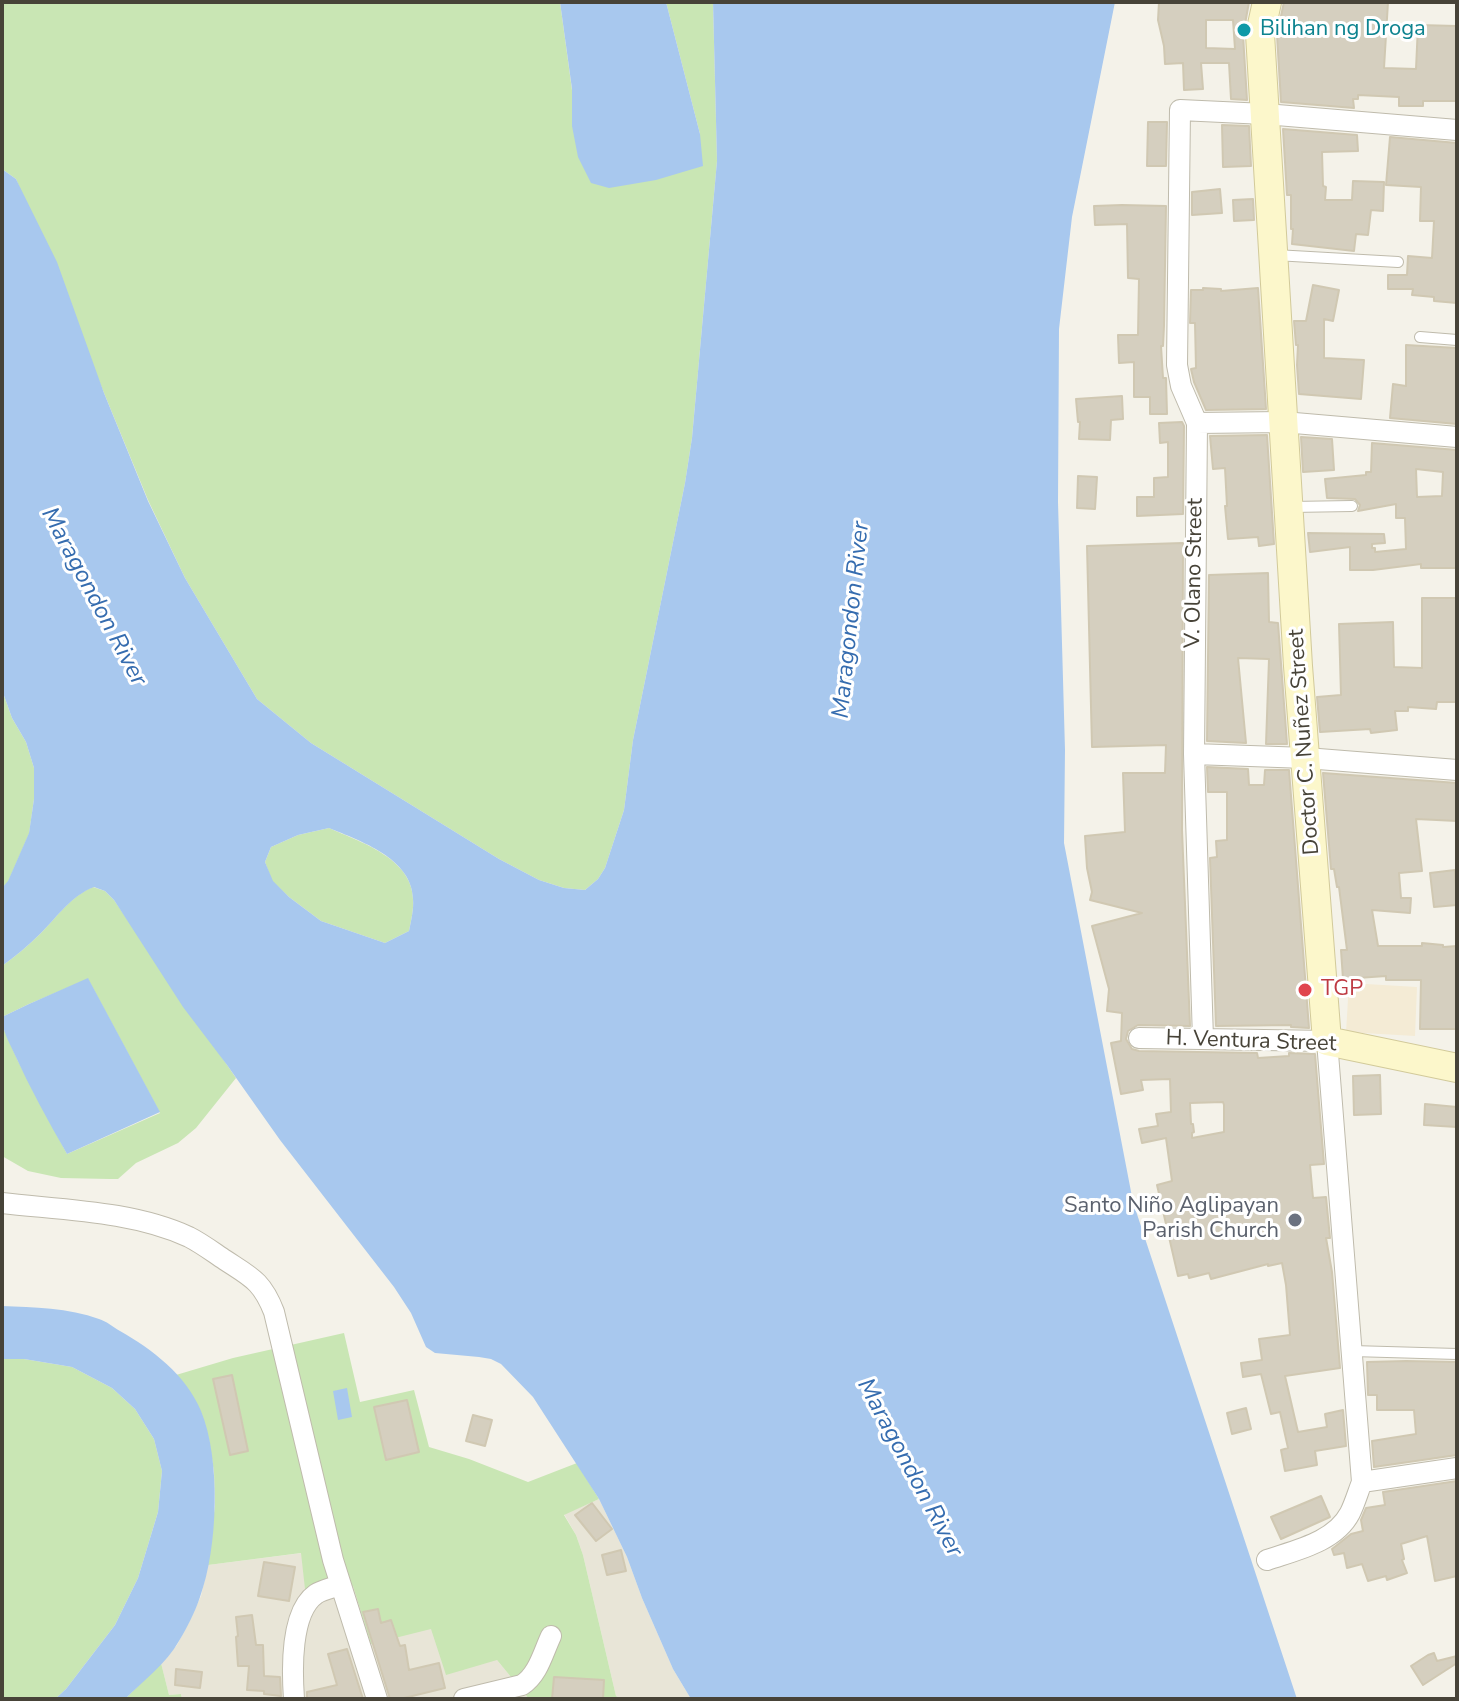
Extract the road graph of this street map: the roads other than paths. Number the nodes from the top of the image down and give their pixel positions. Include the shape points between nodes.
1 (1267, 2) edge
2 (1265, 114) junction
3 (1457, 130) edge
4 (1273, 255) junction
5 (1398, 262) dead end
6 (1420, 337) dead end
7 (1457, 340) edge
8 (1283, 422) junction
9 (1197, 423) junction
10 (1457, 437) edge
11 (1352, 506) dead end
12 (1289, 507) junction
13 (1194, 754) junction
14 (1306, 758) junction
15 (1457, 770) edge
16 (1139, 1038) dead end
17 (1203, 1039) junction
18 (1327, 1041) junction
19 (1457, 1068) edge
20 (2, 1203) edge
21 (1352, 1351) junction
22 (1457, 1354) edge
23 (1457, 1468) edge
24 (1362, 1482) junction
25 (1267, 1560) dead end
26 (340, 1585) junction
27 (551, 1636) dead end
28 (294, 1699) edge
29 (377, 1699) edge
30 (464, 1699) edge

1 - 2 main road, Doctor C. Nuñez Street via 1260,34
2 - 3 street
2 - 4 main road, Doctor C. Nuñez Street
2 - 9 street, V. Olano Street via 1180,110 1177,365
4 - 5 lane
4 - 8 main road, Doctor C. Nuñez Street
6 - 7 lane
8 - 9 street
8 - 10 street
8 - 12 main road, Doctor C. Nuñez Street
9 - 13 street, V. Olano Street
11 - 12 lane
12 - 14 main road, Doctor C. Nuñez Street
13 - 14 street
13 - 17 street, V. Olano Street
14 - 15 street
14 - 18 main road, Doctor C. Nuñez Street
16 - 17 street, H. Ventura Street
17 - 18 street, H. Ventura Street
18 - 19 main road, H. Ventura Street
18 - 21 street, Doctor C. Nuñez Street
20 - 26 street via 137,1219 167,1228 192,1238 258,1282 274,1312
21 - 22 lane
21 - 24 street, Doctor C. Nuñez Street
23 - 24 street
24 - 25 street via 1350,1514 1334,1532
26 - 28 street via 315,1594 300,1617
26 - 29 street
27 - 30 street via 527,1682

